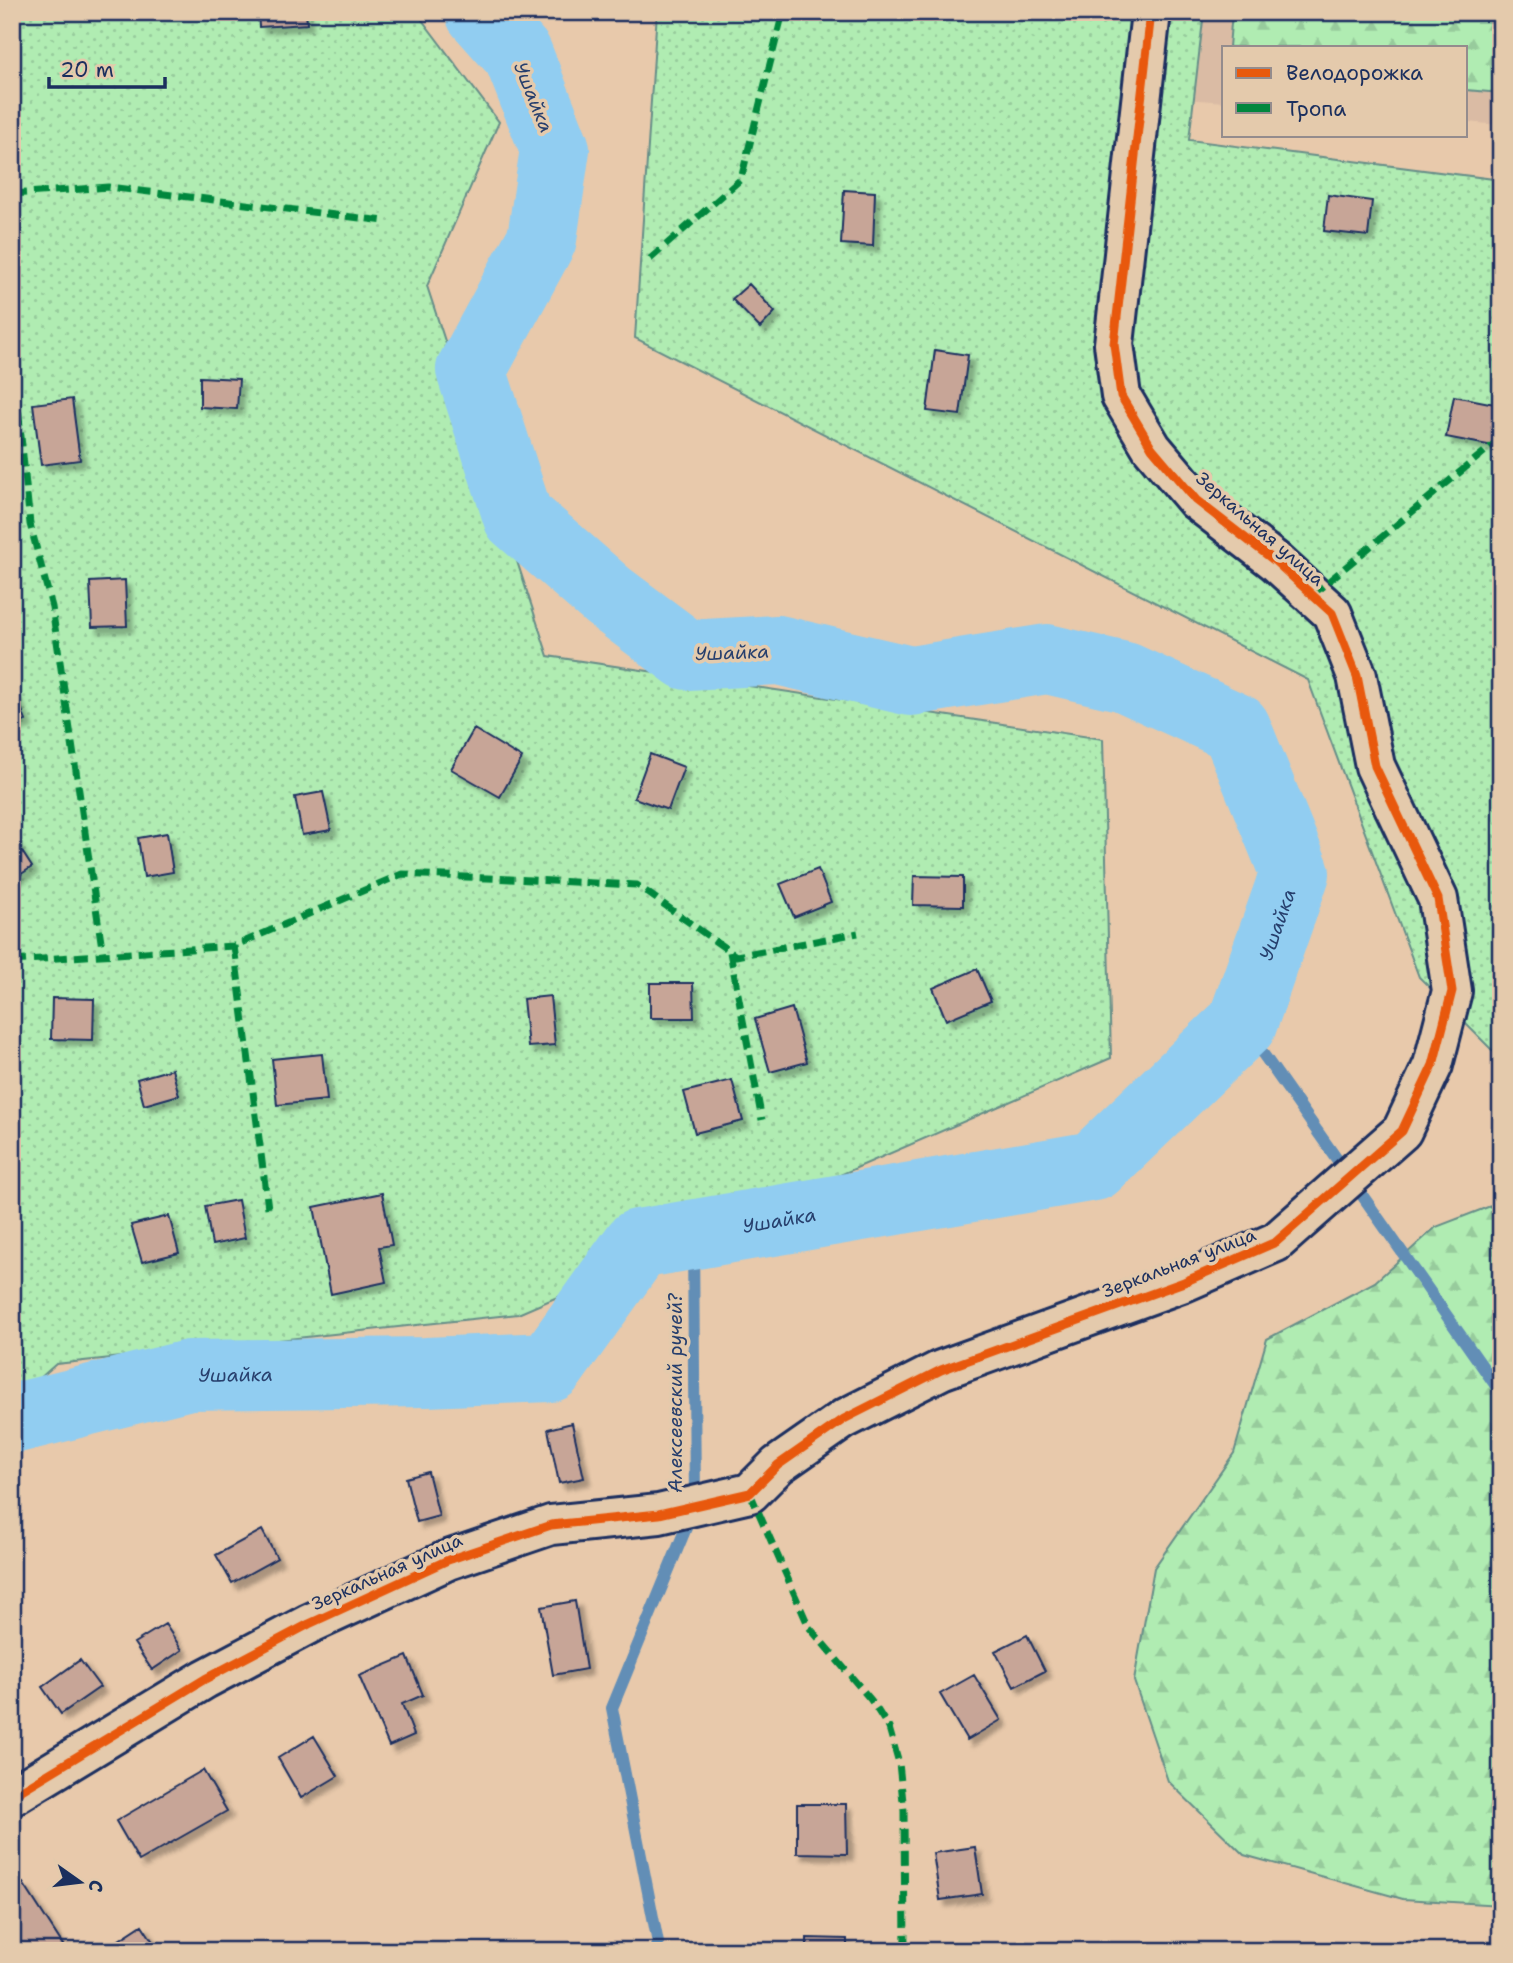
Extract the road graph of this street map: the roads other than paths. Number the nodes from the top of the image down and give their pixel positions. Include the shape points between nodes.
1 (1151, 12) edge
2 (12, 1796) edge

1 - 2 street, Зеркальная улица via 1114,344 1121,396 1152,448 1196,500 1275,561 1332,613 1357,676 1375,766 1437,899 1452,991 1433,1065 1402,1130 1276,1242 1184,1282 941,1370 844,1419 778,1465 750,1493 659,1514 551,1525 448,1560 309,1624 205,1679

